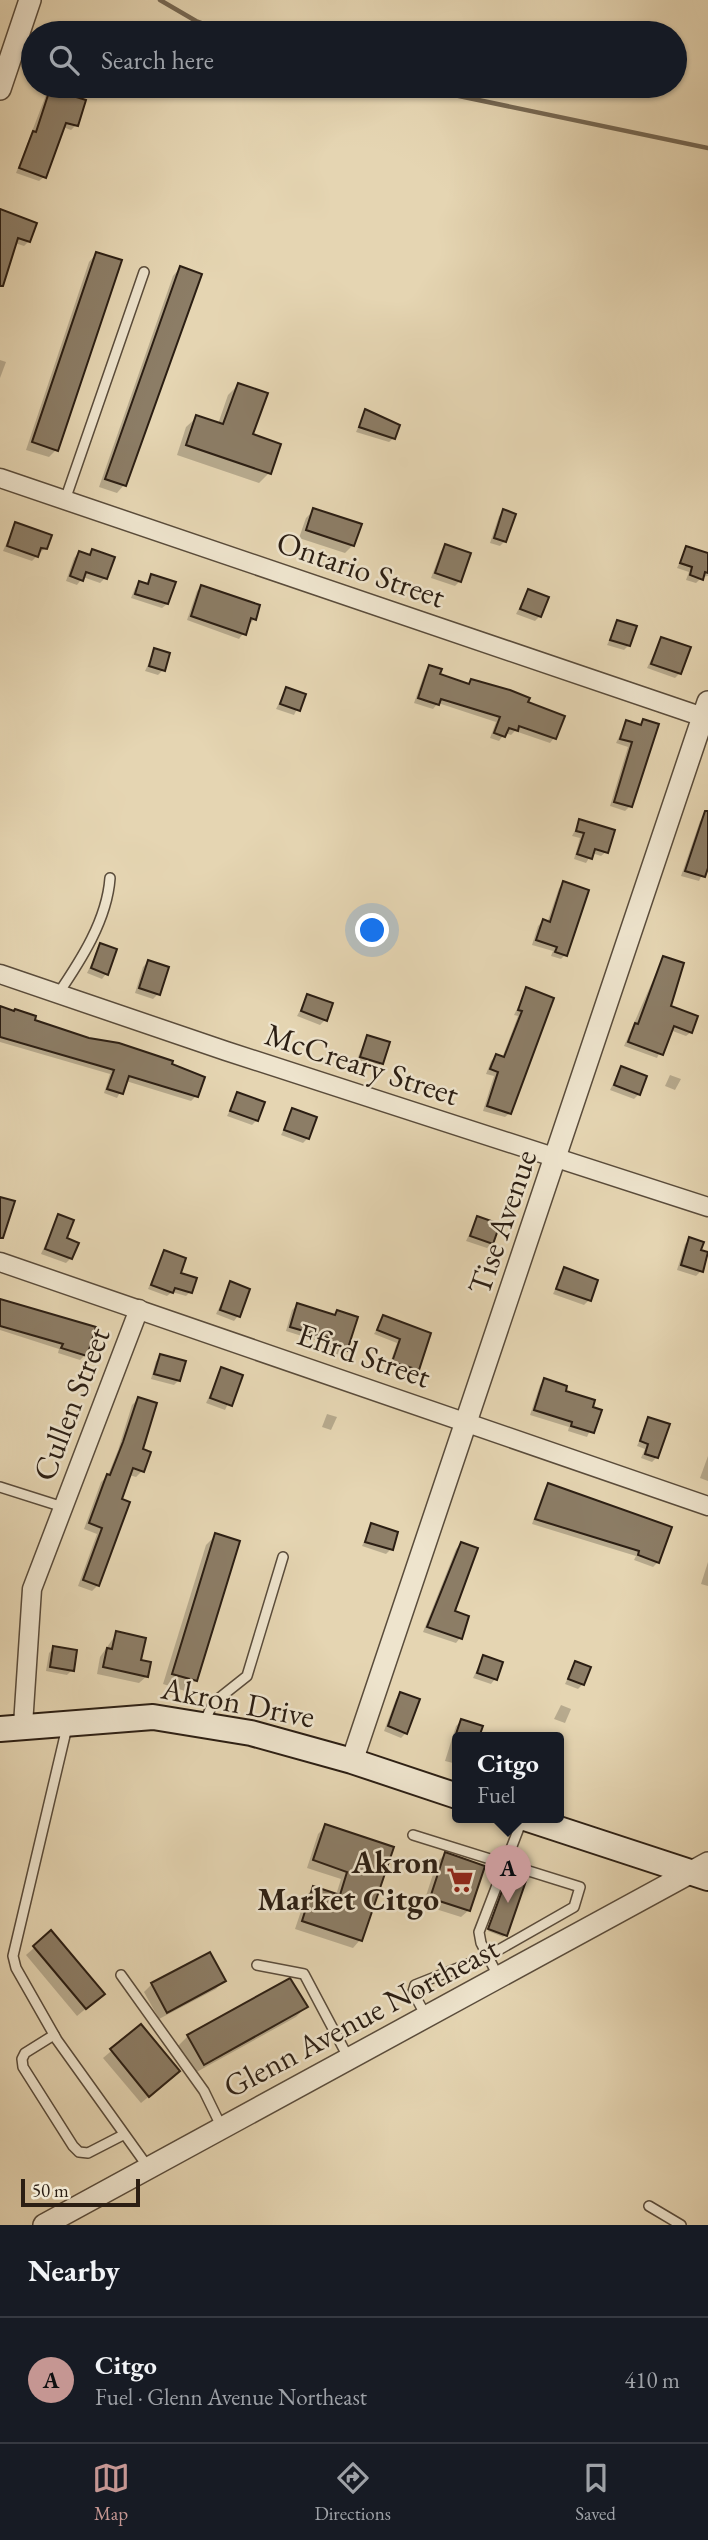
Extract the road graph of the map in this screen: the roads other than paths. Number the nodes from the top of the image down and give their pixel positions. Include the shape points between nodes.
1 (30, 0) edge
2 (23, 21) edge
3 (21, 27) edge
4 (0, 89) edge
5 (144, 272) dead end
6 (0, 478) edge
7 (65, 500) junction
8 (706, 710) edge
9 (110, 878) dead end
10 (0, 974) edge
11 (58, 994) junction
12 (556, 1158) junction
13 (708, 1207) edge
14 (0, 1262) edge
15 (139, 1309) junction
16 (467, 1423) junction
17 (0, 1487) edge
18 (708, 1506) edge
19 (63, 1507) junction
20 (283, 1557) dead end
21 (68, 1722) junction
22 (203, 1724) junction
23 (12, 1727) edge
24 (352, 1761) junction
25 (452, 1794) edge
26 (521, 1823) edge
27 (543, 1823) edge
28 (413, 1835) dead end
29 (505, 1863) junction
30 (703, 1872) edge
31 (488, 1956) junction
32 (257, 1965) dead end
33 (121, 1975) dead end
34 (499, 1978) junction
35 (426, 2017) junction
36 (54, 2035) junction
37 (349, 2059) junction
38 (222, 2128) junction
39 (123, 2135) junction
40 (149, 2168) junction
41 (649, 2206) dead end
42 (44, 2225) edge
43 (681, 2225) edge

1 - 2 street
3 - 4 street
5 - 7 lane
6 - 7 street, Ontario Street
7 - 8 street, Ontario Street
8 - 12 street, Tise Avenue
9 - 11 lane via 108,898 93,933
10 - 11 street, McCreary Street
11 - 12 street, McCreary Street
12 - 13 street, McCreary Street
12 - 16 street, Tise Avenue
14 - 15 street, Efird Street
15 - 16 street, Efird Street
15 - 19 street, Cullen Street
16 - 18 street, Efird Street
16 - 24 street, Tise Avenue
17 - 19 lane
19 - 23 street, Cullen Street via 32,1589
20 - 22 lane via 247,1676 213,1703
21 - 22 main road, Akron Drive via 153,1717
21 - 23 main road, Akron Drive
21 - 36 lane via 13,1945 16,1968
22 - 24 main road, Akron Drive
24 - 25 main road, Akron Drive
26 - 29 lane
27 - 30 main road
28 - 29 lane
29 - 31 lane via 479,1932
29 - 31 lane via 580,1886 574,1907
30 - 34 street, Glenn Avenue Northeast
31 - 34 lane
31 - 35 lane via 415,1985 413,1992
32 - 37 lane via 304,1974
33 - 38 lane via 204,2091
34 - 35 street, Glenn Avenue Northeast
35 - 37 street, Glenn Avenue Northeast
36 - 39 lane
36 - 39 lane via 25,2053 23,2067 73,2146 88,2153
37 - 38 street, Glenn Avenue Northeast
38 - 40 street, Glenn Avenue Northeast
39 - 40 lane
40 - 42 street, Glenn Avenue Northeast
41 - 43 lane

